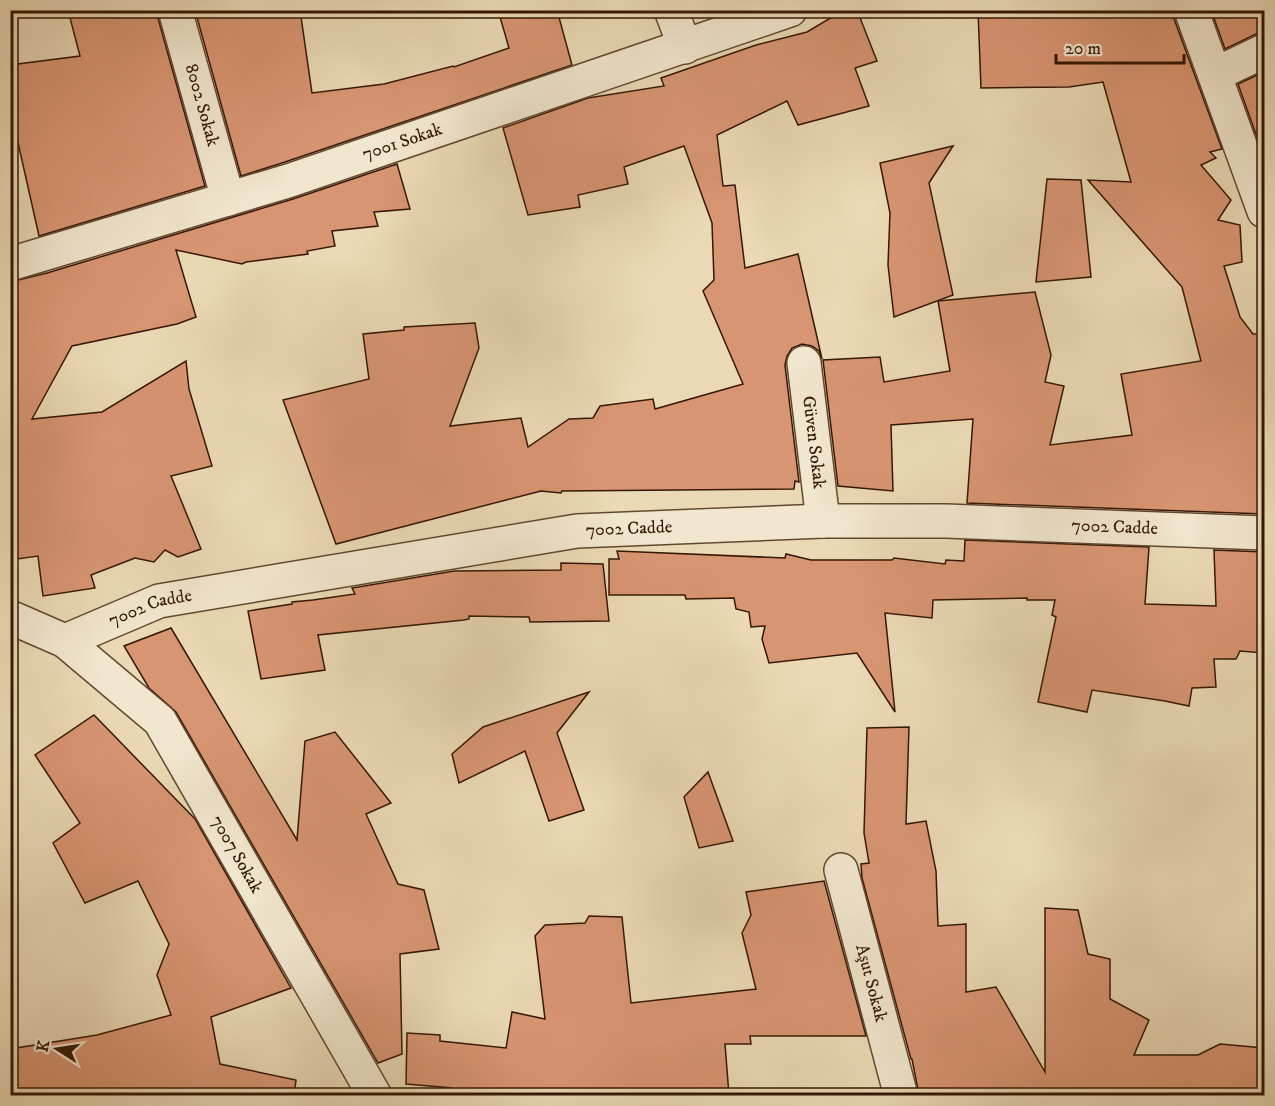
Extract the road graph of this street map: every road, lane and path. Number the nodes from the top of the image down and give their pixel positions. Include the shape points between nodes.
1 (175, 10) edge
2 (670, 10) edge
3 (790, 10) edge
4 (1191, 10) edge
5 (685, 46) junction
6 (1264, 51) edge
7 (1216, 74) junction
8 (228, 199) junction
9 (1264, 211) edge
10 (10, 264) edge
11 (804, 363) dead end
12 (823, 521) junction
13 (1264, 533) edge
14 (10, 617) edge
15 (65, 641) junction
16 (841, 870) dead end
17 (375, 1095) edge
18 (901, 1095) edge

1 - 8 street, 8002 Sokak
2 - 5 street
3 - 5 street, 7001 Sokak
4 - 7 street
5 - 8 street, 7001 Sokak
6 - 7 street
7 - 9 street
8 - 10 street, 7001 Sokak
11 - 12 street, Güven Sokak
12 - 13 street, 7002 Cadde via 946,521
12 - 15 street, 7002 Cadde via 577,531 159,601
14 - 15 street
15 - 17 street, 7007 Sokak via 160,721
16 - 18 street, Aşut Sokak

